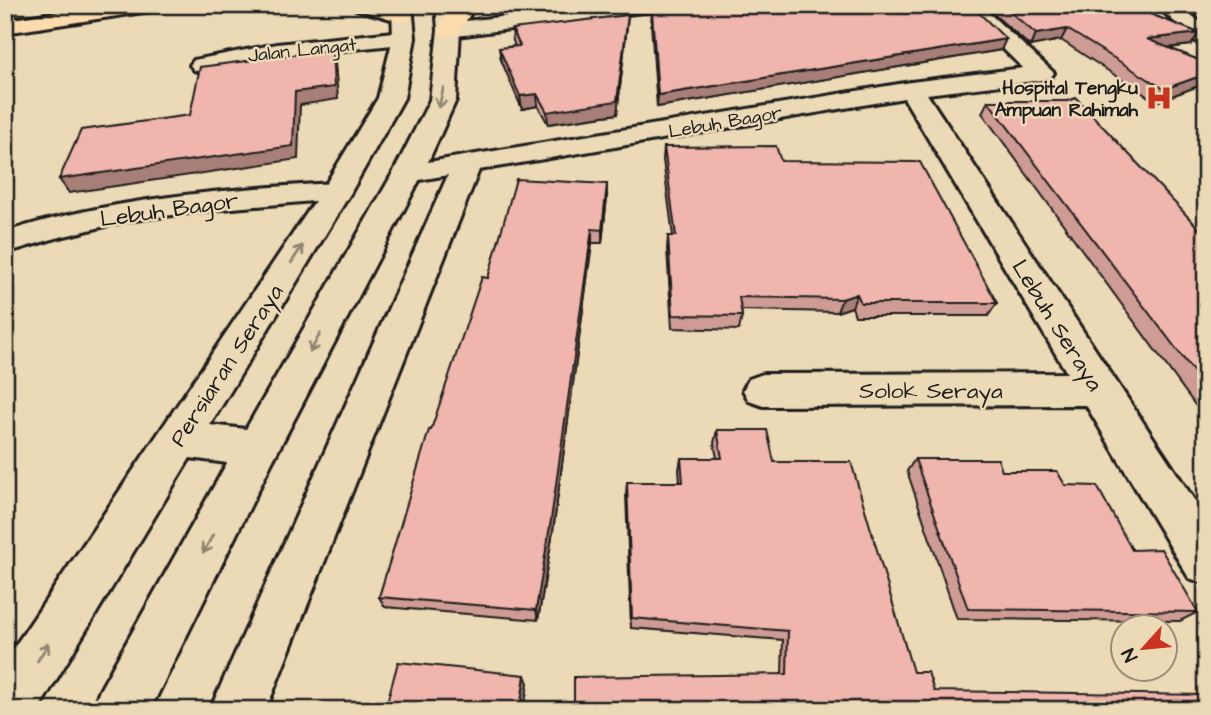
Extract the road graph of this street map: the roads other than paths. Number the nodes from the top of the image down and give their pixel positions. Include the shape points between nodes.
1 (150, 5) edge
2 (363, 5) edge
3 (650, 5) edge
4 (968, 5) edge
5 (1166, 5) edge
6 (454, 14) edge
7 (402, 20) edge
8 (5, 27) edge
9 (1206, 38) edge
10 (202, 65) edge
11 (911, 89) junction
12 (467, 164) junction
13 (408, 173) junction
14 (336, 192) junction
15 (5, 243) edge
16 (1098, 389) junction
17 (763, 390) dead end
18 (179, 439) junction
19 (257, 449) junction
20 (1206, 561) edge
21 (6, 710) edge
22 (120, 710) edge
23 (238, 710) edge

1 - 8 highway
2 - 7 highway
3 - 6 street
4 - 11 street, Lebuh Bagor via 1042,73
5 - 9 street
6 -> 13 street via 443,100
7 - 10 street, Jalan Langat via 306,46
7 - 14 street, Persiaran Seraya via 391,98
11 - 12 street, Lebuh Bagor
11 - 16 street, Lebuh Seraya
12 - 13 street, Lebuh Bagor
12 - 23 street
13 -> 19 street
14 - 15 street, Lebuh Bagor via 193,201 42,230
18 -> 14 street, Persiaran Seraya
16 - 17 street, Solok Seraya
16 - 20 street, Lebuh Seraya
18 - 19 street
21 -> 18 street, Persiaran Seraya
19 -> 22 street

